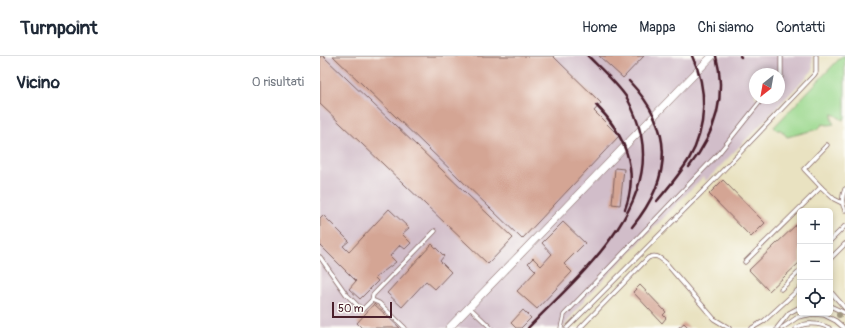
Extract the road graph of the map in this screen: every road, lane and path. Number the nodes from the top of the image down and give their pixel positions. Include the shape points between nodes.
1 (712, 56) edge
2 (781, 56) edge
3 (816, 56) edge
4 (781, 68) edge
5 (758, 104) edge
6 (827, 145) dead end
7 (821, 187) junction
8 (845, 189) edge
9 (842, 203) junction
10 (845, 210) edge
11 (845, 226) edge
12 (435, 231) dead end
13 (833, 238) edge
14 (845, 244) edge
15 (833, 256) edge
16 (320, 257) edge
17 (745, 262) dead end
18 (797, 274) edge
19 (781, 289) dead end
20 (797, 291) edge
21 (833, 294) edge
22 (372, 300) junction
23 (469, 307) junction
24 (833, 307) edge
25 (845, 308) edge
26 (797, 309) edge
27 (845, 313) edge
28 (405, 328) edge
29 (449, 328) edge
30 (491, 328) edge
31 (561, 328) edge
32 (567, 328) edge
33 (580, 328) edge
34 (729, 328) edge
35 (752, 328) edge
36 (777, 328) edge
37 (782, 328) edge
38 (796, 328) edge
39 (829, 328) edge
40 (844, 328) edge

1 - 23 street
2 - 4 lane
3 - 32 lane via 814,75
5 - 31 lane via 719,153 564,315
6 - 7 lane via 804,169
7 - 9 lane
7 - 17 lane
8 - 9 lane
9 - 10 lane
11 - 13 lane
12 - 22 lane via 373,295
14 - 15 lane
16 - 22 lane via 346,294 362,310
18 - 19 lane
20 - 35 lane via 764,321
21 - 25 lane
22 - 28 lane via 379,303
23 - 29 street
23 - 30 lane
24 - 27 lane
26 - 36 lane via 789,313
33 - 34 lane via 653,255 665,262 714,319
37 - 40 lane via 798,317 813,314 824,315
38 - 39 lane via 815,324

